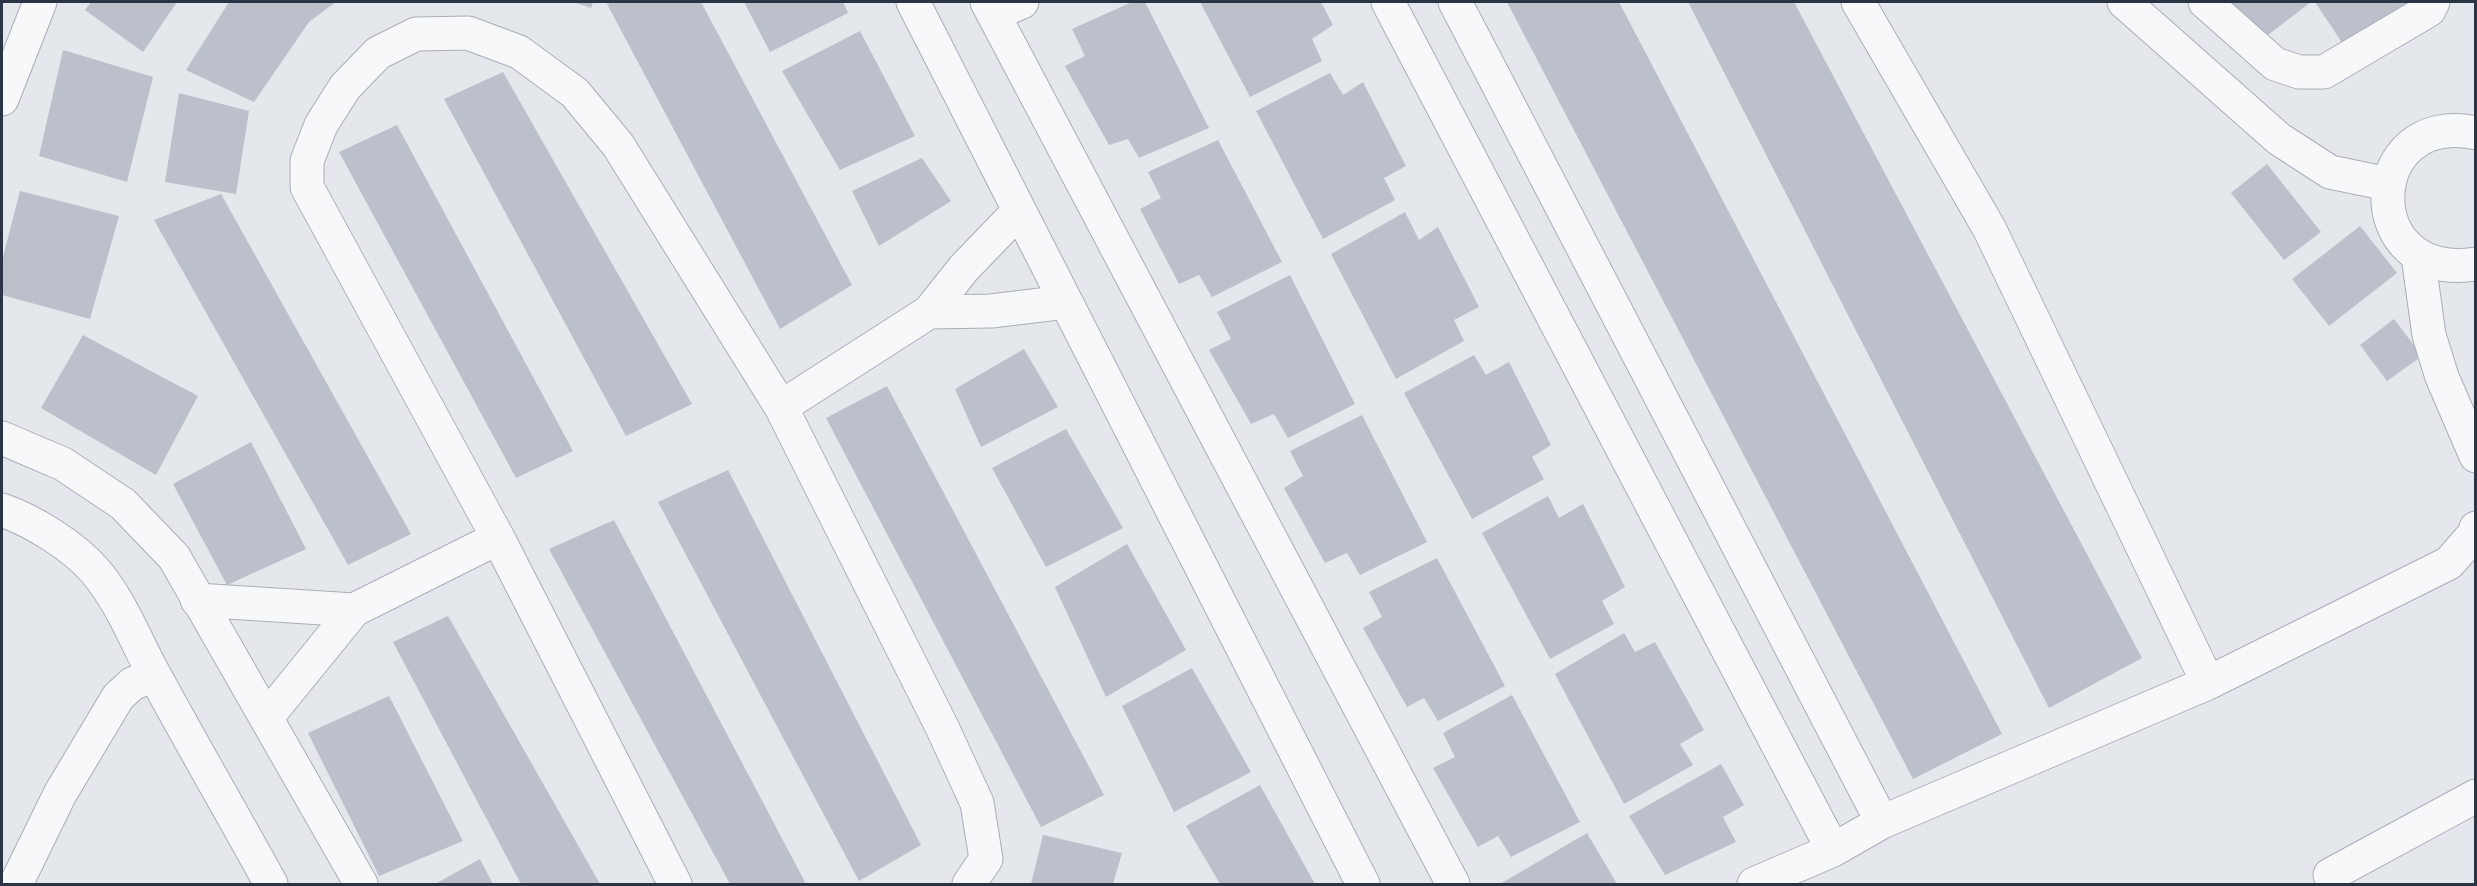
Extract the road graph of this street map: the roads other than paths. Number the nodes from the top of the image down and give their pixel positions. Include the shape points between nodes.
1 (40, 2) edge
2 (913, 2) edge
3 (1388, 2) edge
4 (1455, 2) edge
5 (1858, 2) edge
6 (2124, 2) edge
7 (2205, 2) edge
8 (2433, 2) edge
9 (1001, 6) edge
10 (2, 99) edge
11 (2475, 133) edge
12 (2388, 184) junction
13 (1018, 212) junction
14 (2418, 256) junction
15 (2475, 264) edge
16 (1066, 302) junction
17 (929, 312) junction
18 (781, 407) junction
19 (2, 438) edge
20 (2475, 456) edge
21 (2, 510) edge
22 (2475, 528) edge
23 (498, 538) junction
24 (197, 600) junction
25 (354, 610) junction
26 (154, 675) junction
27 (2208, 683) junction
28 (267, 717) junction
29 (2475, 796) edge
30 (1882, 822) junction
31 (1833, 850) junction
32 (2325, 882) edge
33 (16, 885) edge
34 (271, 885) edge
35 (361, 885) edge
36 (675, 885) edge
37 (969, 885) edge
38 (1363, 885) edge
39 (1453, 885) edge
40 (1754, 885) edge

1 - 10 street
2 - 13 street
3 - 31 street
4 - 30 street
5 - 27 street via 1989,228
6 - 12 street via 2279,139 2330,172
7 - 8 street via 2275,64 2300,72 2324,72 2428,10
9 - 39 street
11 - 12 street via 2442,130 2423,137 2406,149 2394,165
12 - 14 street via 2386,205 2392,225 2402,242
13 - 16 street
13 - 17 street via 964,268
14 - 15 street via 2457,267
14 - 20 street via 2429,335
16 - 17 street via 991,311
16 - 38 street
17 - 18 street
18 - 23 street via 618,145 575,93 519,52 468,33 416,34 378,53 345,87 321,125 307,161 307,187
18 - 37 street via 977,803 986,859
19 - 24 street via 63,464 123,504 174,557
21 - 26 street via 71,548 96,572 115,599
22 - 27 street via 2449,562
23 - 25 street
23 - 36 street
24 - 25 street
24 - 28 street
25 - 28 street
26 - 33 street via 132,684 118,697 60,794
26 - 34 street
27 - 30 street
28 - 35 street
29 - 32 street
30 - 31 street
31 - 40 street

